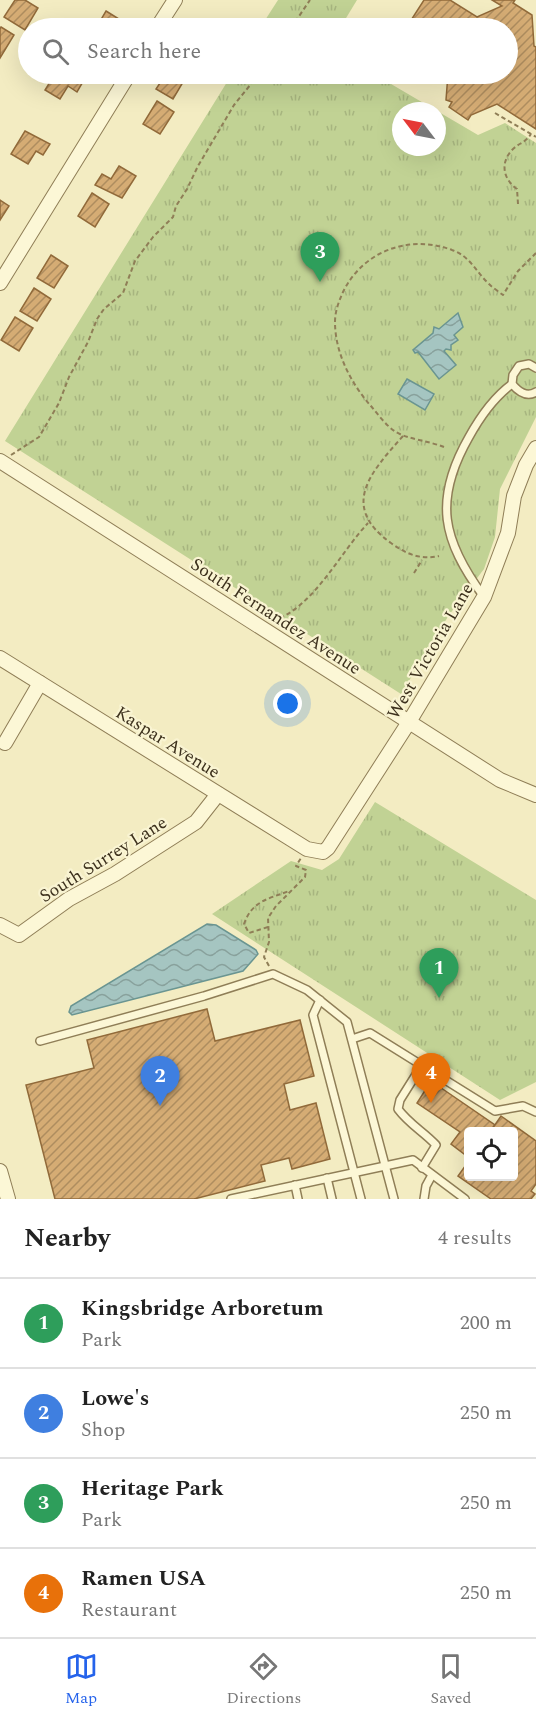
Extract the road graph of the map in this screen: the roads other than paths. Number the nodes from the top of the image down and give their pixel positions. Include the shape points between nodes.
1 (175, 0) edge
2 (163, 18) edge
3 (123, 84) edge
4 (0, 283) edge
5 (536, 368) edge
6 (512, 384) junction
7 (536, 393) edge
8 (536, 448) edge
9 (0, 461) edge
10 (484, 597) junction
11 (0, 658) edge
12 (39, 683) junction
13 (410, 722) junction
14 (5, 743) dead end
15 (218, 794) junction
16 (536, 795) edge
17 (312, 850) joint
18 (0, 925) edge
19 (320, 1000) junction
20 (352, 1039) junction
21 (40, 1041) dead end
22 (422, 1065) junction
23 (536, 1112) edge
24 (385, 1165) junction
25 (422, 1168) junction
26 (0, 1171) edge
27 (354, 1172) junction
28 (432, 1175) junction
29 (327, 1178) junction
30 (295, 1185) junction
31 (261, 1196) edge
32 (8, 1199) edge
33 (231, 1199) edge
34 (298, 1199) edge
35 (332, 1199) edge
36 (361, 1199) edge
37 (394, 1199) edge
38 (424, 1199) edge
39 (465, 1199) edge

1 - 2 street
3 - 4 street
5 - 6 lane via 529,364 519,366
6 - 7 lane via 526,395
6 - 10 lane via 480,417 452,472 445,500 446,521 454,545
8 - 10 street, West Victoria Lane via 514,496 508,533
9 - 13 street, South Fernandez Avenue
10 - 13 street, West Victoria Lane
11 - 12 street, Kaspar Avenue
12 - 14 street
12 - 15 street, Kaspar Avenue
13 - 16 street, South Fernandez Avenue via 500,780
13 - 17 street, West Victoria Lane via 328,848 323,852
15 - 17 street, Kaspar Avenue
15 - 18 street, South Surrey Lane via 196,822 69,899 19,935
19 - 20 lane via 347,1022
19 - 21 lane via 273,974
19 - 27 lane via 313,1014
20 - 22 lane via 370,1033
20 - 24 lane
22 - 23 lane via 495,1111 523,1106
22 - 25 lane via 398,1109 436,1145
24 - 25 lane via 413,1160
24 - 27 lane
24 - 37 lane
25 - 28 lane
26 - 32 street
27 - 29 lane
27 - 36 lane
28 - 38 lane
28 - 39 lane
29 - 30 lane
29 - 35 lane
30 - 31 lane
30 - 34 lane
31 - 33 lane

